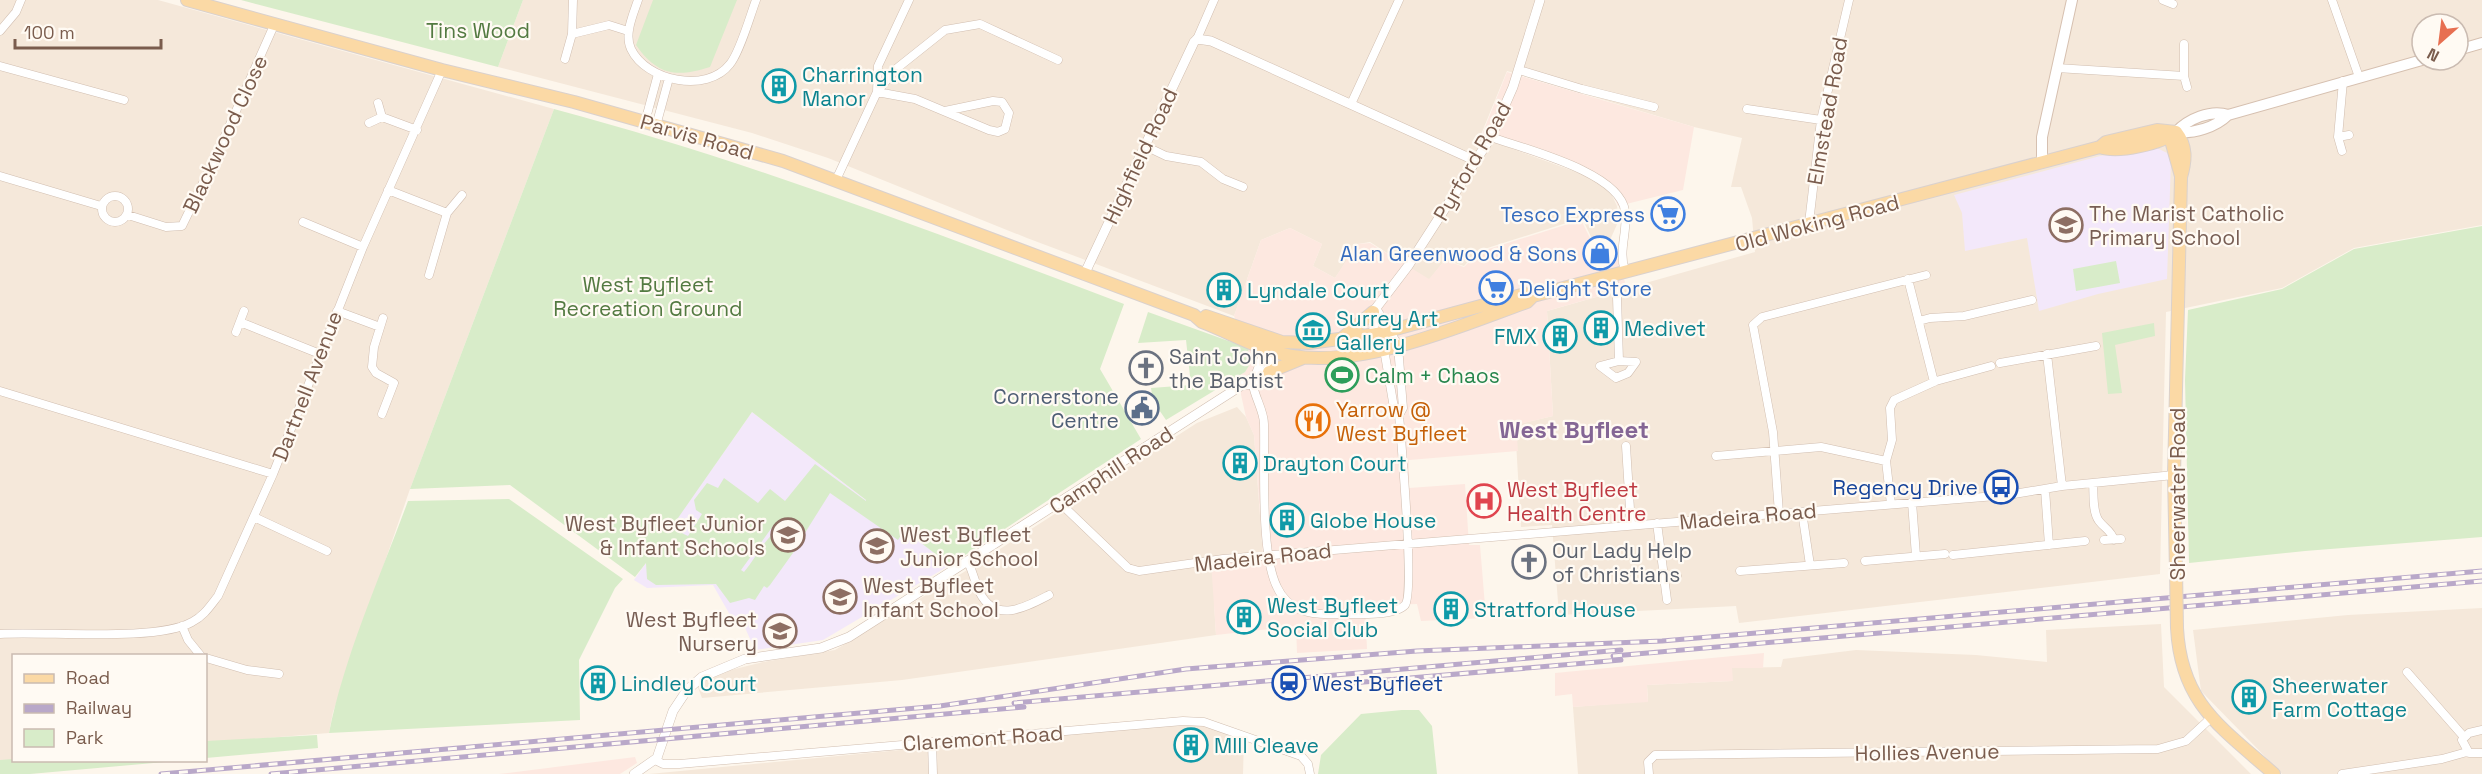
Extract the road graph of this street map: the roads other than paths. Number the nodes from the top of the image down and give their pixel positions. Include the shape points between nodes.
1 (21, 0) edge
2 (187, 0) edge
3 (573, 0) edge
4 (638, 0) edge
5 (756, 0) edge
6 (909, 0) edge
7 (1214, 0) edge
8 (1399, 0) edge
9 (1540, 0) edge
10 (1849, 0) edge
11 (2072, 0) edge
12 (2163, 0) edge
13 (2332, 0) edge
14 (2173, 4) dead end
15 (275, 23) junction
16 (0, 31) edge
17 (628, 31) junction
18 (572, 34) junction
19 (1197, 39) junction
20 (2184, 44) dead end
21 (565, 59) dead end
22 (1058, 60) dead end
23 (2410, 63) edge
24 (0, 66) edge
25 (2057, 68) junction
26 (442, 70) junction
27 (1519, 70) junction
28 (658, 74) junction
29 (2184, 76) junction
30 (2359, 77) junction
31 (669, 78) junction
32 (2343, 81) junction
33 (2187, 87) dead end
34 (877, 92) junction
35 (124, 100) dead end
36 (1649, 102) dead end
37 (378, 103) dead end
38 (1350, 104) junction
39 (1748, 109) dead end
40 (945, 111) junction
41 (382, 117) junction
42 (1821, 120) junction
43 (369, 123) dead end
44 (650, 124) junction
45 (417, 130) junction
46 (2176, 132) junction
47 (2349, 135) dead end
48 (1491, 137) junction
49 (2338, 137) junction
50 (1145, 146) junction
51 (2342, 151) dead end
52 (2042, 161) junction
53 (1476, 162) junction
54 (0, 176) edge
55 (837, 180) junction
56 (1243, 187) dead end
57 (388, 190) junction
58 (462, 195) dead end
59 (101, 206) junction
60 (447, 213) junction
61 (128, 215) junction
62 (326, 221) dead end
63 (303, 222) dead end
64 (1809, 223) junction
65 (322, 230) junction
66 (363, 247) junction
67 (1618, 272) junction
68 (429, 275) dead end
69 (1084, 275) junction
70 (1926, 275) dead end
71 (1908, 279) junction
72 (1533, 296) junction
73 (2032, 300) dead end
74 (244, 311) dead end
75 (337, 311) junction
76 (1374, 311) junction
77 (383, 318) dead end
78 (1919, 321) junction
79 (240, 322) junction
80 (380, 327) junction
81 (1390, 331) junction
82 (236, 332) dead end
83 (1377, 334) junction
84 (1339, 340) junction
85 (1273, 345) junction
86 (1398, 346) junction
87 (2096, 346) dead end
88 (1384, 349) junction
89 (320, 354) junction
90 (2047, 354) junction
91 (1304, 357) junction
92 (1619, 361) dead end
93 (2000, 363) dead end
94 (1991, 366) dead end
95 (1269, 372) junction
96 (1934, 382) junction
97 (1242, 385) junction
98 (1253, 385) junction
99 (0, 391) edge
100 (382, 414) dead end
101 (1399, 415) junction
102 (1626, 446) dead end
103 (1775, 450) junction
104 (1716, 456) dead end
105 (1886, 461) junction
106 (273, 474) junction
107 (2174, 476) junction
108 (2093, 483) junction
109 (2062, 486) junction
110 (2045, 489) junction
111 (1912, 502) junction
112 (1060, 503) junction
113 (1891, 504) junction
114 (1802, 512) junction
115 (1779, 513) junction
116 (254, 517) junction
117 (1657, 523) junction
118 (1631, 525) junction
119 (2104, 540) dead end
120 (2085, 541) dead end
121 (1407, 544) junction
122 (2049, 545) junction
123 (327, 551) dead end
124 (1269, 555) junction
125 (1916, 556) junction
126 (1865, 561) dead end
127 (968, 562) junction
128 (1844, 563) dead end
129 (1810, 566) junction
130 (1740, 571) dead end
131 (1677, 576) dead end
132 (1665, 577) junction
133 (1049, 595) dead end
134 (1667, 600) dead end
135 (182, 626) junction
136 (0, 634) edge
137 (199, 654) edge
138 (207, 658) edge
139 (2407, 672) dead end
140 (279, 674) dead end
141 (2212, 717) junction
142 (2482, 730) edge
143 (2464, 737) junction
144 (932, 742) junction
145 (2468, 752) junction
146 (2482, 753) edge
147 (655, 760) junction
148 (634, 774) edge
149 (933, 774) edge
150 (1310, 774) edge
151 (1649, 774) edge
152 (2274, 774) edge
153 (2342, 774) edge

1 - 16 street
2 - 15 main road, Parvis Road
3 - 18 street
4 - 17 street
5 - 31 street via 731,64 698,80
6 - 34 street via 878,66
7 - 19 street, Highfield Road
8 - 38 street
9 - 27 street, Pyrford Road
10 - 42 street, Elmstead Road
11 - 25 main road
12 - 14 street
13 - 30 street
15 - 26 main road, Parvis Road
15 - 61 street, Blackwood Close via 182,226 166,227
17 - 18 street via 609,25
17 - 28 street via 630,48
18 - 21 street
19 - 38 street via 1211,41
19 - 50 street, Highfield Road
20 - 29 street
22 - 34 street via 980,24 945,30 896,69
23 - 30 main road, Old Woking Road
24 - 35 street
25 - 29 street
25 - 52 main road via 2042,137
26 - 44 main road, Parvis Road
26 - 45 street, Dartnell Avenue
27 - 36 street via 1582,89
27 - 48 street, Pyrford Road
28 - 31 street
28 - 44 street
29 - 33 street
30 - 32 main road, Old Woking Road
31 - 44 street
32 - 46 main road, Old Woking Road via 2229,115 2189,133
32 - 49 street
34 - 40 street via 901,95
34 - 55 street
37 - 41 street
38 - 53 street
39 - 42 street
40 - 40 street via 993,101 1002,102 1009,113 1005,129 998,132
41 - 43 street
41 - 45 street
42 - 64 street, Elmstead Road
44 - 55 main road, Parvis Road
45 - 57 street, Dartnell Avenue
46 - 52 main road, Old Woking Road via 2166,140 2110,151 2100,147
46 - 107 main road, Sheerwater Road via 2184,141 2185,164 2181,177
47 - 49 street
48 - 53 street, Pyrford Road
48 - 67 street via 1587,172 1617,193 1625,211
49 - 51 street
50 - 56 street via 1166,156 1201,162 1223,179
50 - 69 street, Highfield Road
52 - 64 main road, Old Woking Road
53 - 76 street, Pyrford Road
54 - 59 street, Blackwood Close
55 - 69 main road, Parvis Road
57 - 60 street
57 - 66 street, Dartnell Avenue
58 - 60 street
59 - 61 street, Blackwood Close via 102,214 112,220 122,221
59 - 61 street, Blackwood Close via 118,197 128,206
60 - 68 street
62 - 65 street
63 - 65 street
64 - 67 main road, Old Woking Road
65 - 66 street
66 - 75 street, Dartnell Avenue
67 - 72 main road, Old Woking Road
67 - 92 street
69 - 85 main road, Parvis Road via 1194,315 1202,322
70 - 71 street
71 - 78 street
71 - 103 street via 1755,322 1753,332
72 - 81 main road, Old Woking Road via 1525,294
72 - 86 main road, Old Woking Road via 1527,302
73 - 78 street
74 - 79 street
75 - 80 street
75 - 89 street, Dartnell Avenue
76 - 81 street
76 - 83 street
76 - 84 main road
77 - 80 street
78 - 96 street
79 - 82 street
79 - 89 street
80 - 100 street via 372,367 394,383
81 - 83 main road, Old Woking Road
81 - 86 street
83 - 84 main road, Old Woking Road
83 - 88 street
84 - 85 main road, Old Woking Road
85 - 91 main road, Old Woking Road
85 - 95 street
85 - 97 street, Camphill Road via 1256,375
86 - 88 main road, Old Woking Road
86 - 101 street via 1403,408
87 - 90 street
88 - 91 main road, Old Woking Road
88 - 101 street via 1394,408
89 - 106 street, Dartnell Avenue
90 - 93 street
90 - 109 street
91 - 95 main road
94 - 96 street
95 - 98 street
96 - 105 street via 1894,400 1890,408 1892,440
97 - 98 street
97 - 112 street, Camphill Road
98 - 124 street via 1264,422
99 - 106 street, Dartnell Avenue
101 - 121 street
102 - 118 street
103 - 104 street
103 - 105 street via 1821,447
103 - 115 street
105 - 113 street
106 - 116 street
107 - 108 street, Madeira Road
107 - 141 main road, Sheerwater Road, bridge via 2180,657 2195,697
108 - 109 street, Madeira Road
108 - 119 street via 2096,515 2118,539
109 - 110 street, Madeira Road
110 - 111 street, Madeira Road
110 - 122 street
111 - 113 street, Madeira Road
111 - 125 street
112 - 124 street, Madeira Road via 1131,570
112 - 127 street, Camphill Road
113 - 114 street, Madeira Road
114 - 115 street, Madeira Road
114 - 129 street
115 - 117 street, Madeira Road
116 - 123 street
116 - 135 street via 218,596 204,613
117 - 118 street, Madeira Road
117 - 132 street
118 - 121 street, Madeira Road
120 - 122 street
121 - 124 street, Madeira Road
121 - 124 street via 1407,603 1396,610 1369,614 1312,614 1291,606 1276,586
122 - 125 street
125 - 126 street
127 - 133 street via 985,603 996,609 1013,612 1039,605
127 - 147 street, Camphill Road via 833,644 745,659 702,677 673,711 663,748
128 - 129 street
129 - 130 street
131 - 132 street
132 - 134 street
135 - 136 street via 149,632
135 - 137 street
138 - 140 street
139 - 143 street
141 - 151 street, Hollies Avenue via 2186,741 2158,749 1655,755 1648,762
141 - 152 main road, Sheerwater Road
142 - 143 street
143 - 145 street
144 - 147 street, Claremont Road via 679,764
144 - 149 street
144 - 150 street, Claremont Road via 1204,722 1305,759
145 - 146 street
145 - 153 street
147 - 148 street

